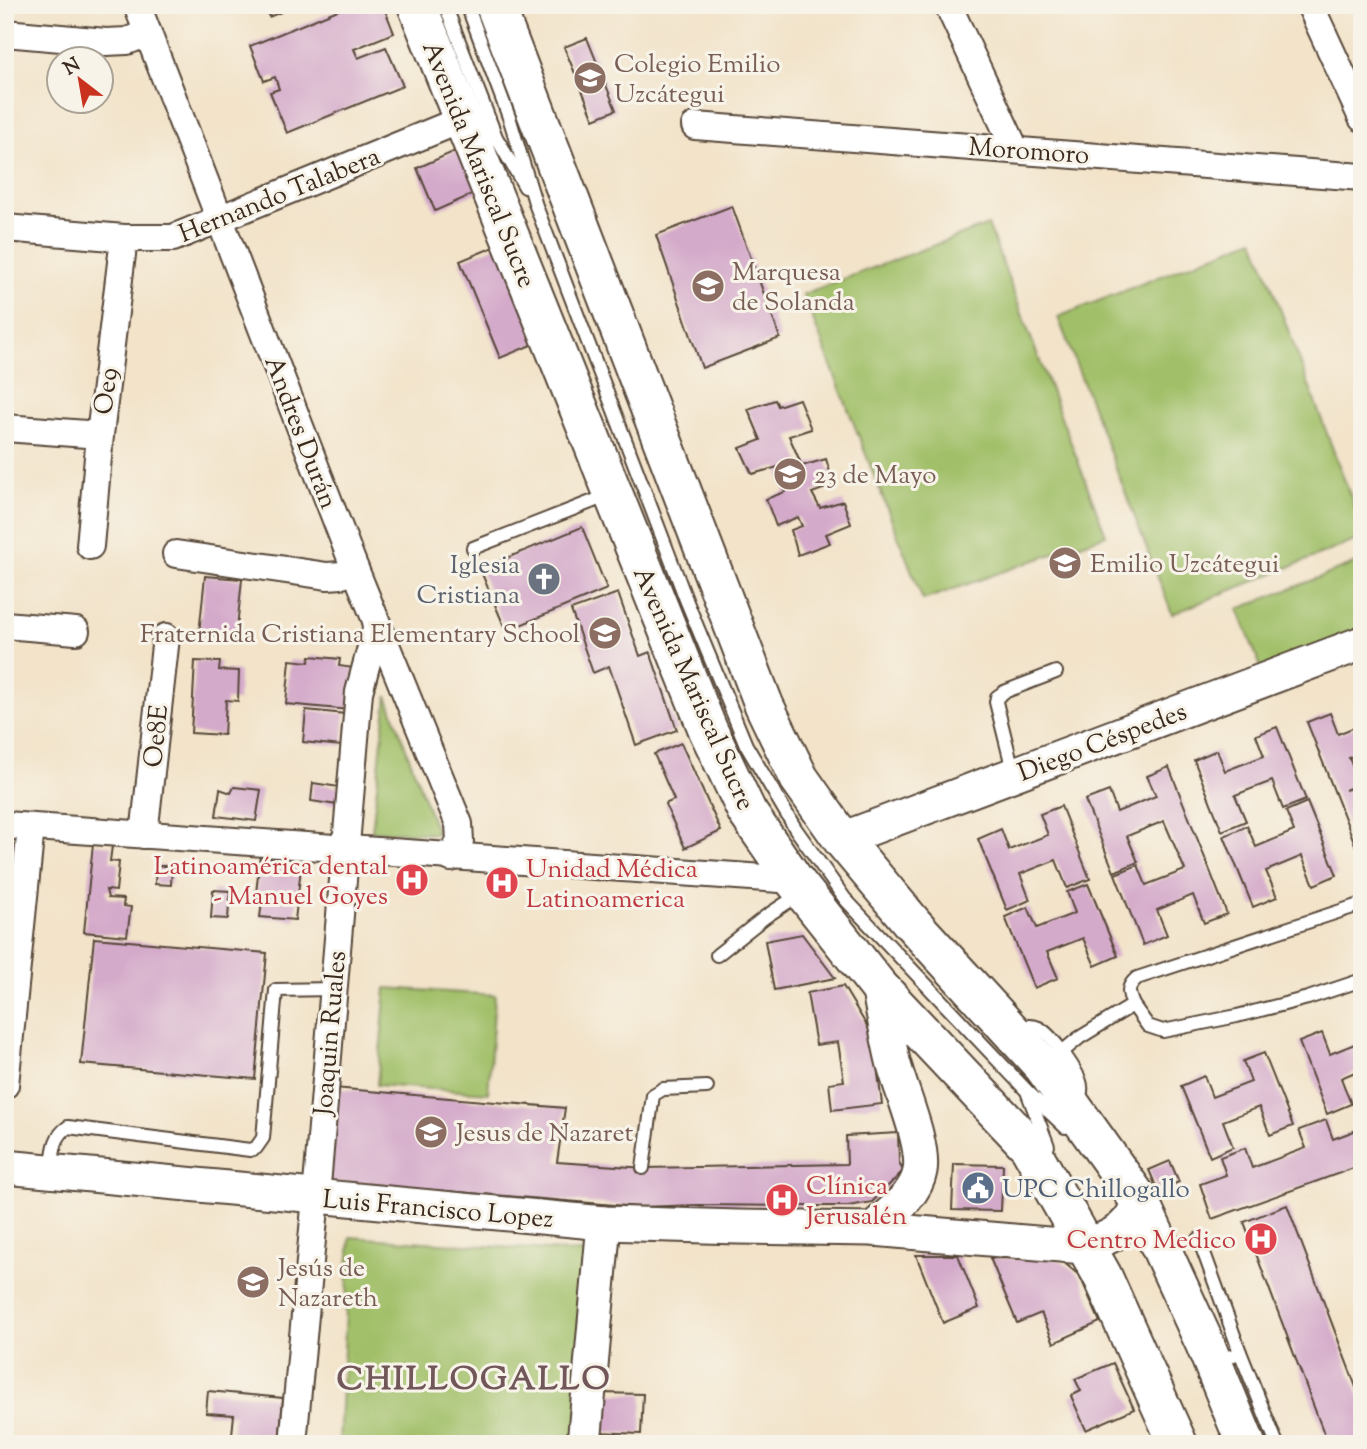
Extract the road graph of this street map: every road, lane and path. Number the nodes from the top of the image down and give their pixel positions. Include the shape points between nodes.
1 (137, 5) edge
2 (417, 5) edge
3 (445, 5) edge
4 (467, 5) edge
5 (495, 5) edge
6 (948, 5) edge
7 (1310, 5) edge
8 (5, 33) edge
9 (148, 33) junction
10 (1362, 118) edge
11 (463, 119) junction
12 (695, 126) dead end
13 (1015, 149) junction
14 (1362, 177) edge
15 (536, 206) junction
16 (221, 220) junction
17 (5, 228) edge
18 (124, 237) junction
19 (5, 428) edge
20 (100, 435) junction
21 (612, 494) junction
22 (90, 546) dead end
23 (473, 548) dead end
24 (176, 554) dead end
25 (355, 569) junction
26 (5, 625) edge
27 (377, 625) junction
28 (76, 631) dead end
29 (166, 637) dead end
30 (1362, 643) edge
31 (1056, 672) dead end
32 (1014, 774) junction
33 (18, 826) edge
34 (145, 835) junction
35 (842, 839) junction
36 (344, 849) junction
37 (451, 858) junction
38 (799, 886) junction
39 (1362, 904) edge
40 (717, 955) dead end
41 (1362, 980) edge
42 (878, 986) junction
43 (333, 989) junction
44 (1133, 1005) junction
45 (1012, 1030) junction
46 (1062, 1052) junction
47 (5, 1085) edge
48 (707, 1087) dead end
49 (1027, 1091) junction
50 (1074, 1123) junction
51 (1052, 1155) dead end
52 (5, 1167) edge
53 (643, 1168) dead end
54 (1057, 1168) dead end
55 (51, 1172) junction
56 (316, 1197) junction
57 (1133, 1215) junction
58 (604, 1223) junction
59 (873, 1228) junction
60 (1199, 1239) dead end
61 (1095, 1260) junction
62 (1218, 1337) junction
63 (1192, 1439) edge
64 (293, 1444) edge
65 (584, 1444) edge
66 (1246, 1444) edge
67 (1277, 1444) edge

1 - 9 street, Andres Durán
2 - 11 main road, Avenida Mariscal Sucre
3 - 15 lane via 496,137
4 - 15 lane
5 - 35 main road via 764,705 799,778
6 - 13 street
7 - 10 street
8 - 9 street via 106,42
9 - 16 street, Andres Durán
11 - 16 street, Hernando Talabera
11 - 21 main road, Avenida Mariscal Sucre
12 - 13 street, Moromoro
13 - 14 street, Moromoro
15 - 49 lane via 746,746 794,828 845,899
16 - 18 street, Hernando Talabera via 173,238
16 - 25 street, Andres Durán
17 - 18 street, Hernando Talabera
18 - 20 street, Oe9
19 - 20 street
20 - 22 street, Oe9
21 - 23 lane
21 - 38 main road, Avenida Mariscal Sucre via 708,730 747,811
24 - 25 street via 327,576
25 - 27 street, Andres Durán
26 - 28 street
27 - 36 street, Joaquin Ruales via 359,692
27 - 37 street, Andres Durán via 459,824 460,841
29 - 34 street, Oe8E
30 - 32 street, Diego Céspedes
31 - 32 lane via 997,697
32 - 35 street, Diego Céspedes
33 - 34 street
33 - 47 street
34 - 36 street
35 - 45 main road via 912,924
36 - 37 street
36 - 43 street, Joaquin Ruales
37 - 38 street
38 - 40 lane
38 - 42 main road, Avenida Mariscal Sucre
39 - 44 lane via 1137,978 1129,984
41 - 44 lane via 1308,998 1163,1031 1149,1026
42 - 59 street via 920,1171 905,1198
42 - 61 main road, Avenida Mariscal Sucre via 1029,1146
43 - 55 lane via 276,990 263,1138 256,1148 68,1127 56,1139
43 - 56 street, Joaquin Ruales
44 - 46 lane
45 - 46 lane via 1040,1028
45 - 50 main road
46 - 50 lane via 1081,1085
48 - 53 lane via 663,1089 653,1094
49 - 50 lane via 1062,1123
49 - 51 lane
50 - 57 main road
52 - 55 street, Luis Francisco Lopez
54 - 61 lane
55 - 56 street, Luis Francisco Lopez
56 - 58 street, Luis Francisco Lopez
56 - 64 street, Joaquin Ruales
57 - 61 street, Luis Francisco Lopez via 1121,1230 1103,1240
57 - 62 main road
58 - 59 street, Luis Francisco Lopez via 639,1215
58 - 65 street
59 - 61 street, Luis Francisco Lopez via 1072,1246
60 - 62 lane
61 - 63 main road, Avenida Mariscal Sucre
62 - 66 main road
62 - 67 lane

